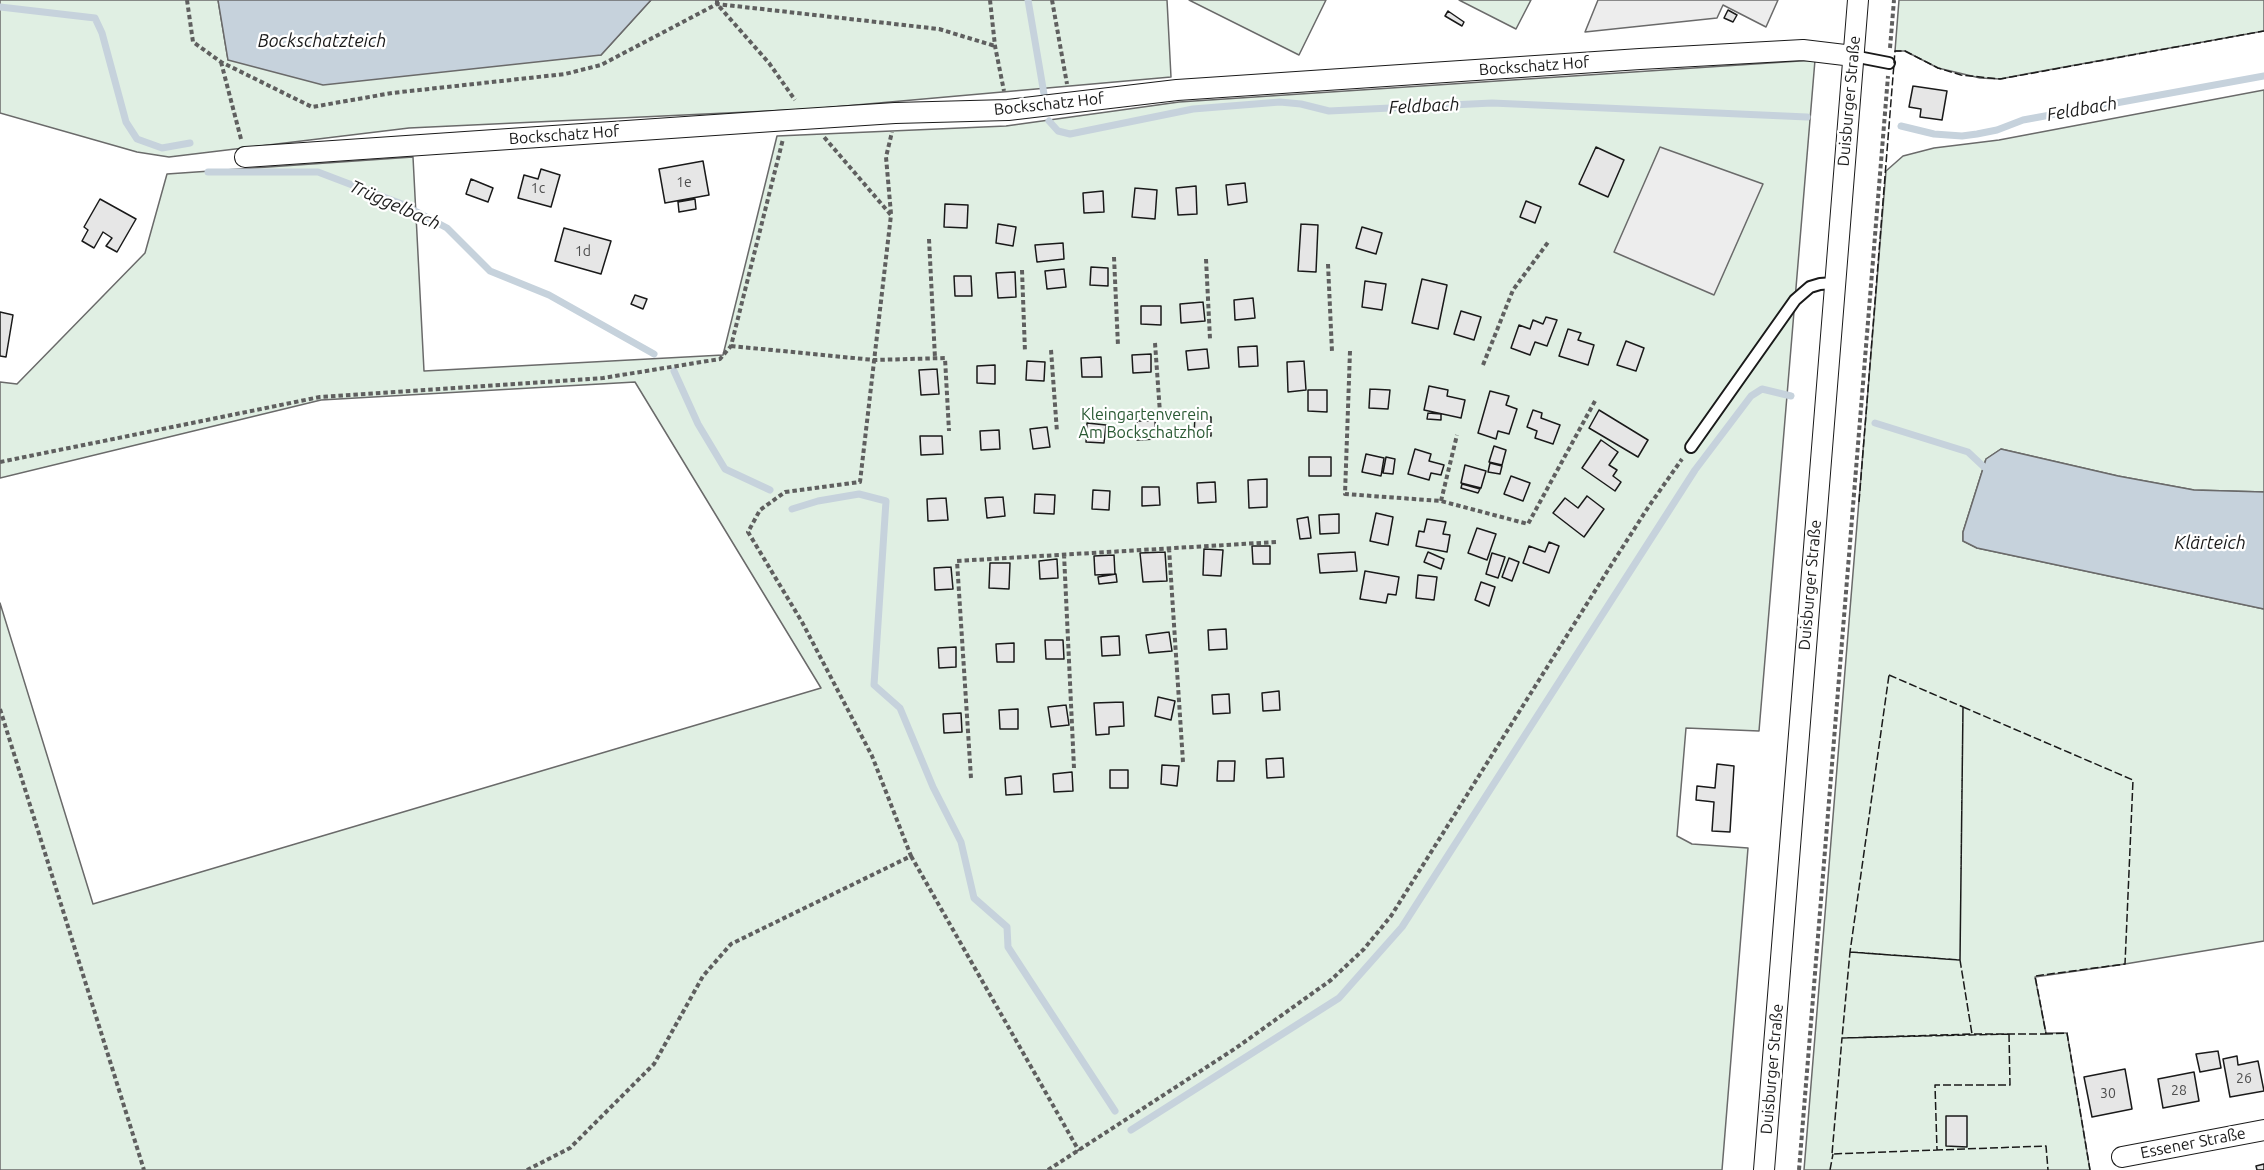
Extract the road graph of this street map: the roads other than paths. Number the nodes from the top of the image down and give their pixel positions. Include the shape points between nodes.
1 (1858, 0) edge
2 (1853, 56) junction
3 (1889, 63) road end
4 (245, 157) road end
5 (1834, 283) junction
6 (1691, 447) road end
7 (2264, 1130) edge
8 (2122, 1157) dead end
9 (1764, 1170) edge

1 - 2 street, Duisburger Straße
2 - 3 lane
2 - 4 street, Bockschatz Hof via 1803,50 1652,58 1177,90 1008,110 895,113
2 - 5 street, Duisburger Straße
5 - 6 lane via 1810,287 1795,300
5 - 9 street, Duisburger Straße
7 - 8 street, Essener Straße

